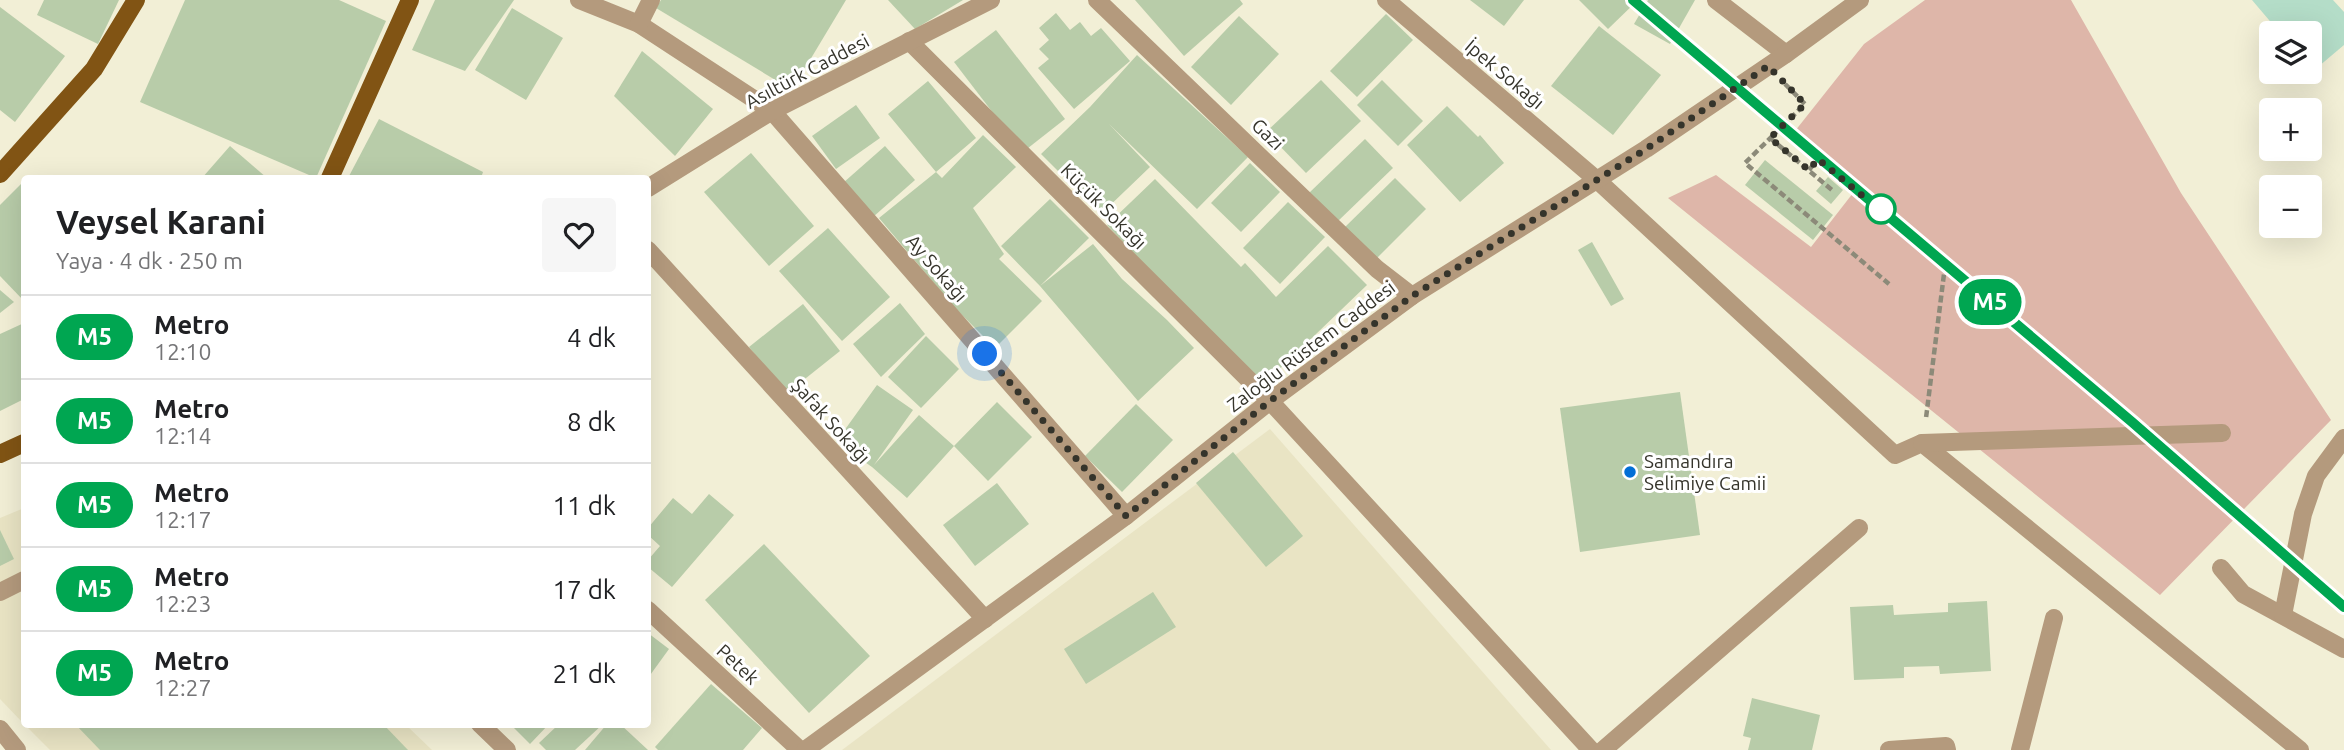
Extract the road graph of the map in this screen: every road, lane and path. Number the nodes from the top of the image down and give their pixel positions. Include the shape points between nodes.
1 (136, 0) edge
2 (410, 0) edge
3 (579, 0) edge
4 (652, 0) edge
5 (991, 0) edge
6 (1097, 0) edge
7 (1386, 0) edge
8 (1716, 0) edge
9 (1860, 0) edge
10 (639, 24) junction
11 (909, 41) junction
12 (1786, 54) junction
13 (1768, 66) junction
14 (772, 111) junction
15 (1770, 138) junction
16 (1809, 170) junction
17 (0, 174) edge
18 (331, 175) edge
19 (1597, 180) junction
20 (651, 186) edge
21 (1832, 190) dead end
22 (651, 253) edge
23 (1889, 284) dead end
24 (1412, 296) junction
25 (1270, 401) junction
26 (2222, 433) dead end
27 (2344, 438) edge
28 (1922, 443) junction
29 (21, 444) edge
30 (0, 454) edge
31 (1126, 516) junction
32 (1859, 528) dead end
33 (2221, 568) dead end
34 (21, 582) edge
35 (0, 592) edge
36 (651, 613) edge
37 (2283, 615) junction
38 (2054, 618) dead end
39 (985, 619) junction
40 (2344, 649) edge
41 (485, 728) edge
42 (0, 729) edge
43 (17, 750) edge
44 (507, 750) edge
45 (802, 750) edge
46 (1591, 750) edge
47 (1603, 750) edge
48 (1889, 750) edge
49 (1947, 750) edge
50 (2020, 750) edge
51 (2301, 750) edge

1 - 17 main road via 94,69
2 - 18 main road
3 - 10 street, Ay Sokağı
4 - 10 street
5 - 11 street, Asıltürk Caddesi
6 - 24 street, Gazi via 1377,269
7 - 19 street, İpek Sokağı
8 - 12 street
9 - 12 street, Zaloğlu Rüstem Caddesi
10 - 14 street, Ay Sokağı
11 - 14 street, Asıltürk Caddesi
11 - 25 street, Küçük Sokağı
12 - 13 street, Zaloğlu Rüstem Caddesi
13 - 15 path via 1805,104
13 - 19 street, Zaloğlu Rüstem Caddesi
14 - 20 street, Asıltürk Caddesi
14 - 31 street, Ay Sokağı
15 - 16 path
15 - 23 path via 1745,163
16 - 21 path
16 - 28 path via 1818,159 1945,266
19 - 24 street, Zaloğlu Rüstem Caddesi
19 - 28 street, İpek Sokağı via 1895,455
22 - 39 street, Şafak Sokağı
24 - 25 street, Zaloğlu Rüstem Caddesi
25 - 31 street, Zaloğlu Rüstem Caddesi
25 - 46 street, Küçük Sokağı
26 - 28 street
27 - 37 street via 2316,476 2300,525
28 - 51 street
29 - 30 main road
31 - 39 street, Zaloğlu Rüstem Caddesi
32 - 47 street
33 - 37 street via 2243,594
34 - 35 street
36 - 45 street, Petek
37 - 40 street
38 - 50 street
39 - 45 street, Zaloğlu Rüstem Caddesi
41 - 44 street
42 - 43 street
48 - 49 street via 1946,746

